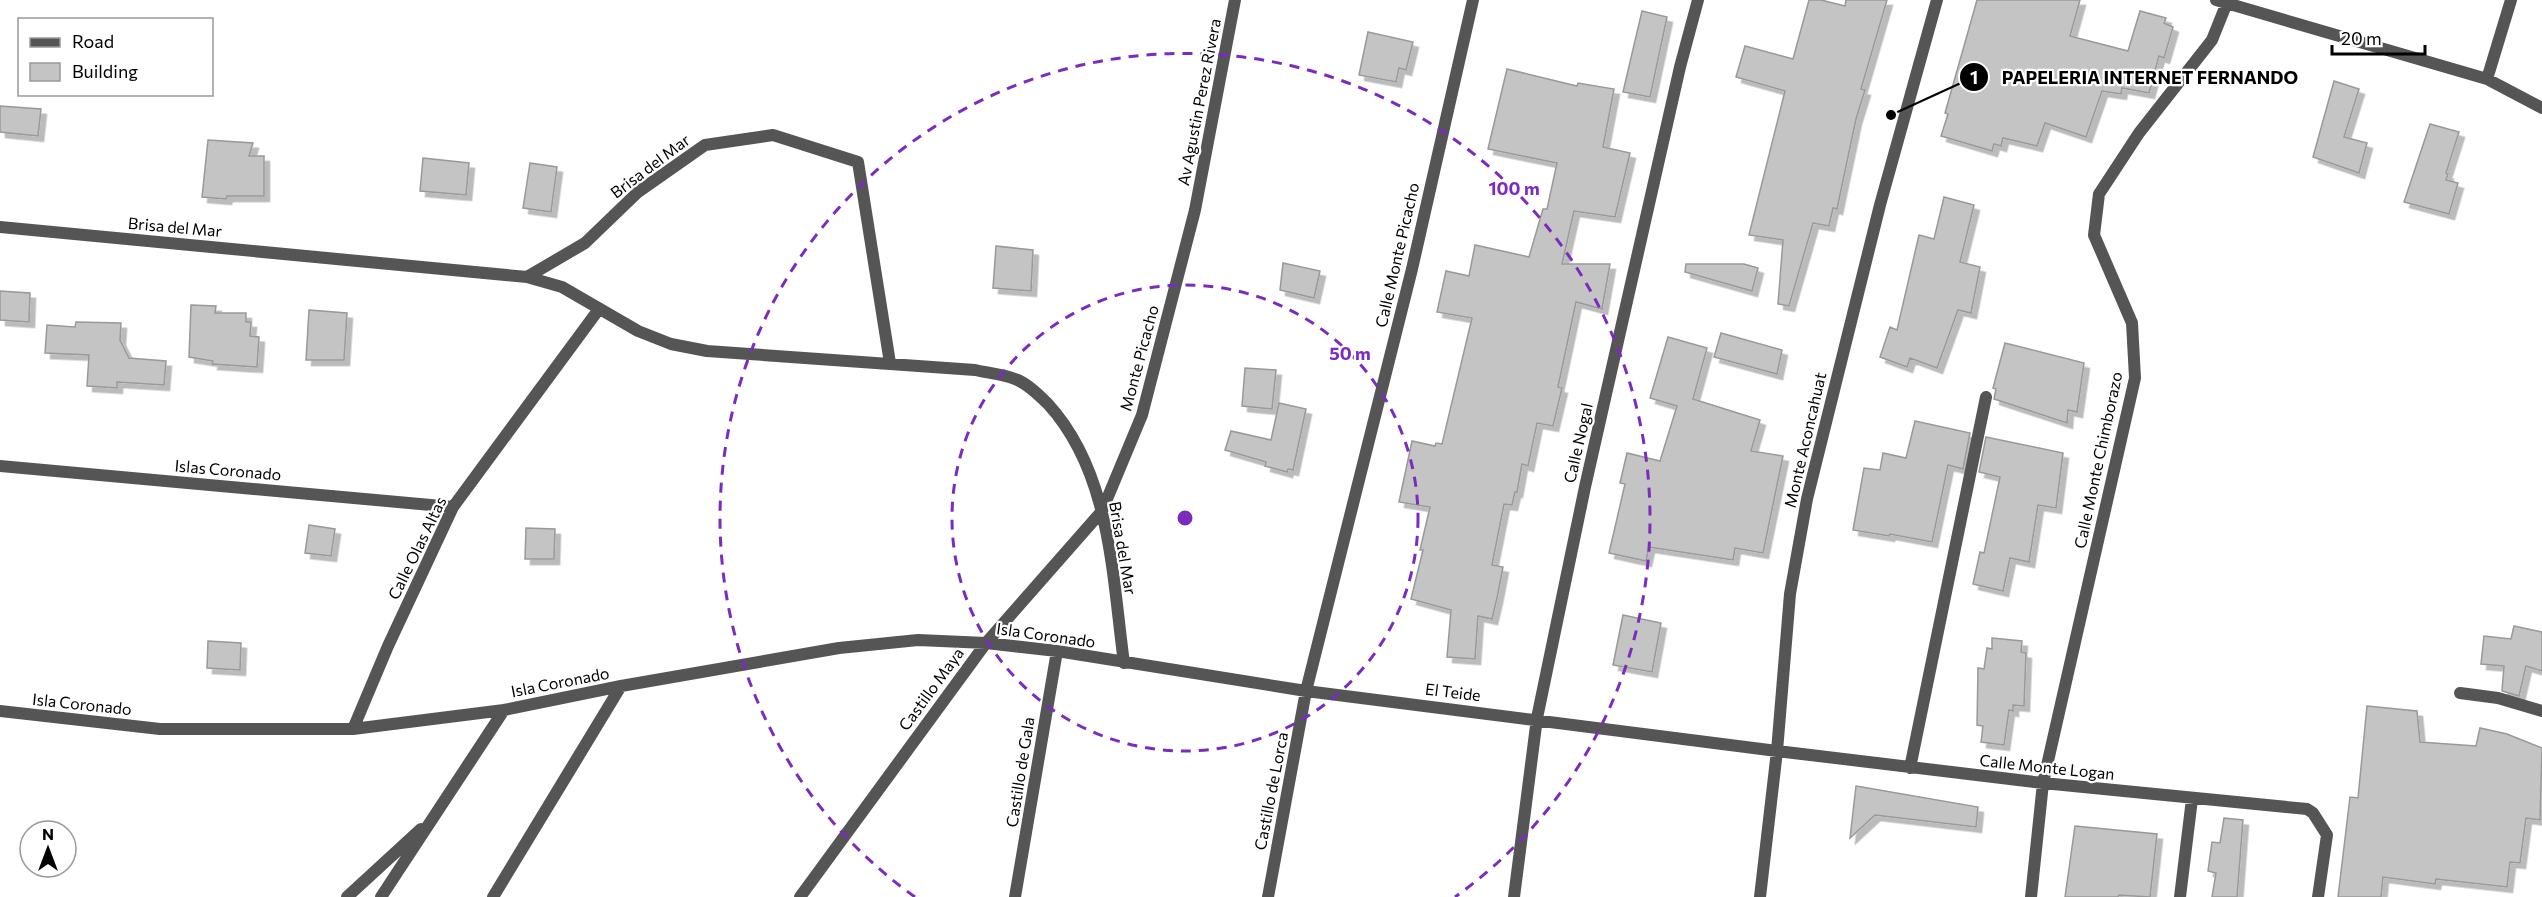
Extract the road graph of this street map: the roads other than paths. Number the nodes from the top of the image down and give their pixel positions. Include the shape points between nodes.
1 (1235, 0) edge
2 (1473, 0) edge
3 (1698, 0) edge
4 (1937, 0) edge
5 (2511, 0) edge
6 (2224, 1) edge
7 (2487, 79) junction
8 (2542, 108) edge
9 (1195, 210) joint
10 (0, 227) edge
11 (527, 277) junction
12 (599, 309) junction
13 (890, 363) junction
14 (1986, 397) dead end
15 (0, 466) edge
16 (453, 507) junction
17 (1102, 511) junction
18 (986, 643) junction
19 (1057, 651) junction
20 (1124, 663) junction
21 (621, 687) junction
22 (1306, 691) junction
23 (2460, 693) dead end
24 (504, 710) junction
25 (0, 711) edge
26 (2542, 711) edge
27 (1537, 718) junction
28 (353, 729) junction
29 (1777, 751) junction
30 (1910, 768) junction
31 (2043, 783) junction
32 (2192, 799) junction
33 (435, 816) junction
34 (347, 897) edge
35 (381, 897) edge
36 (493, 897) edge
37 (800, 897) edge
38 (1015, 897) edge
39 (1268, 897) edge
40 (1514, 897) edge
41 (1760, 897) edge
42 (2031, 897) edge
43 (2181, 897) edge
44 (2318, 897) edge

1 - 9 street, Av Agustin Perez Rivera
2 - 22 street, Calle Monte Picacho via 1412,269
3 - 27 street, Calle Nogal via 1590,464
4 - 29 street, Monte Aconcahuat via 1880,205 1806,499 1790,594
5 - 7 street
6 - 7 street
6 - 31 street, Calle Monte Chimborazo via 2211,40 2139,133 2099,194 2094,236 2132,323 2135,378
7 - 8 street
9 - 17 street, Monte Picacho via 1142,415
10 - 11 street, Brisa del Mar
11 - 12 street, Brisa del Mar via 562,287
11 - 13 street, Brisa del Mar via 585,243 638,192 705,145 774,135 858,162
12 - 13 street, Brisa del Mar via 638,332 706,351
12 - 16 street, Calle Olas Altas
13 - 17 street, Brisa del Mar via 975,370 1016,379 1031,389 1075,440
14 - 30 street
15 - 16 street, Islas Coronado
16 - 28 street, Calle Olas Altas
17 - 18 street, Castillo Maya
17 - 20 street, Brisa del Mar
18 - 19 street, Isla Coronado
18 - 21 street, Isla Coronado via 918,640 839,648
18 - 37 street, Castillo Maya
19 - 20 street, Isla Coronado
19 - 38 street, Castillo de Gala
20 - 22 street, El Teide
21 - 24 street, Isla Coronado
21 - 36 street
22 - 27 street, El Teide
22 - 39 street, Castillo de Lorca
23 - 26 street via 2498,698
24 - 28 street, Isla Coronado
24 - 33 street
25 - 28 street, Isla Coronado via 160,729
27 - 29 street, El Teide
27 - 40 street, Calle Nogal
29 - 30 street, Calle Monte Logan
29 - 41 street, Monte Aconcahuat
30 - 31 street, Calle Monte Logan
31 - 32 street, Calle Monte Logan
31 - 42 street, Calle Monte Chimborazo
32 - 43 street
32 - 44 street, Calle Monte Logan via 2307,809 2313,813 2327,835
33 - 34 street
33 - 35 street

